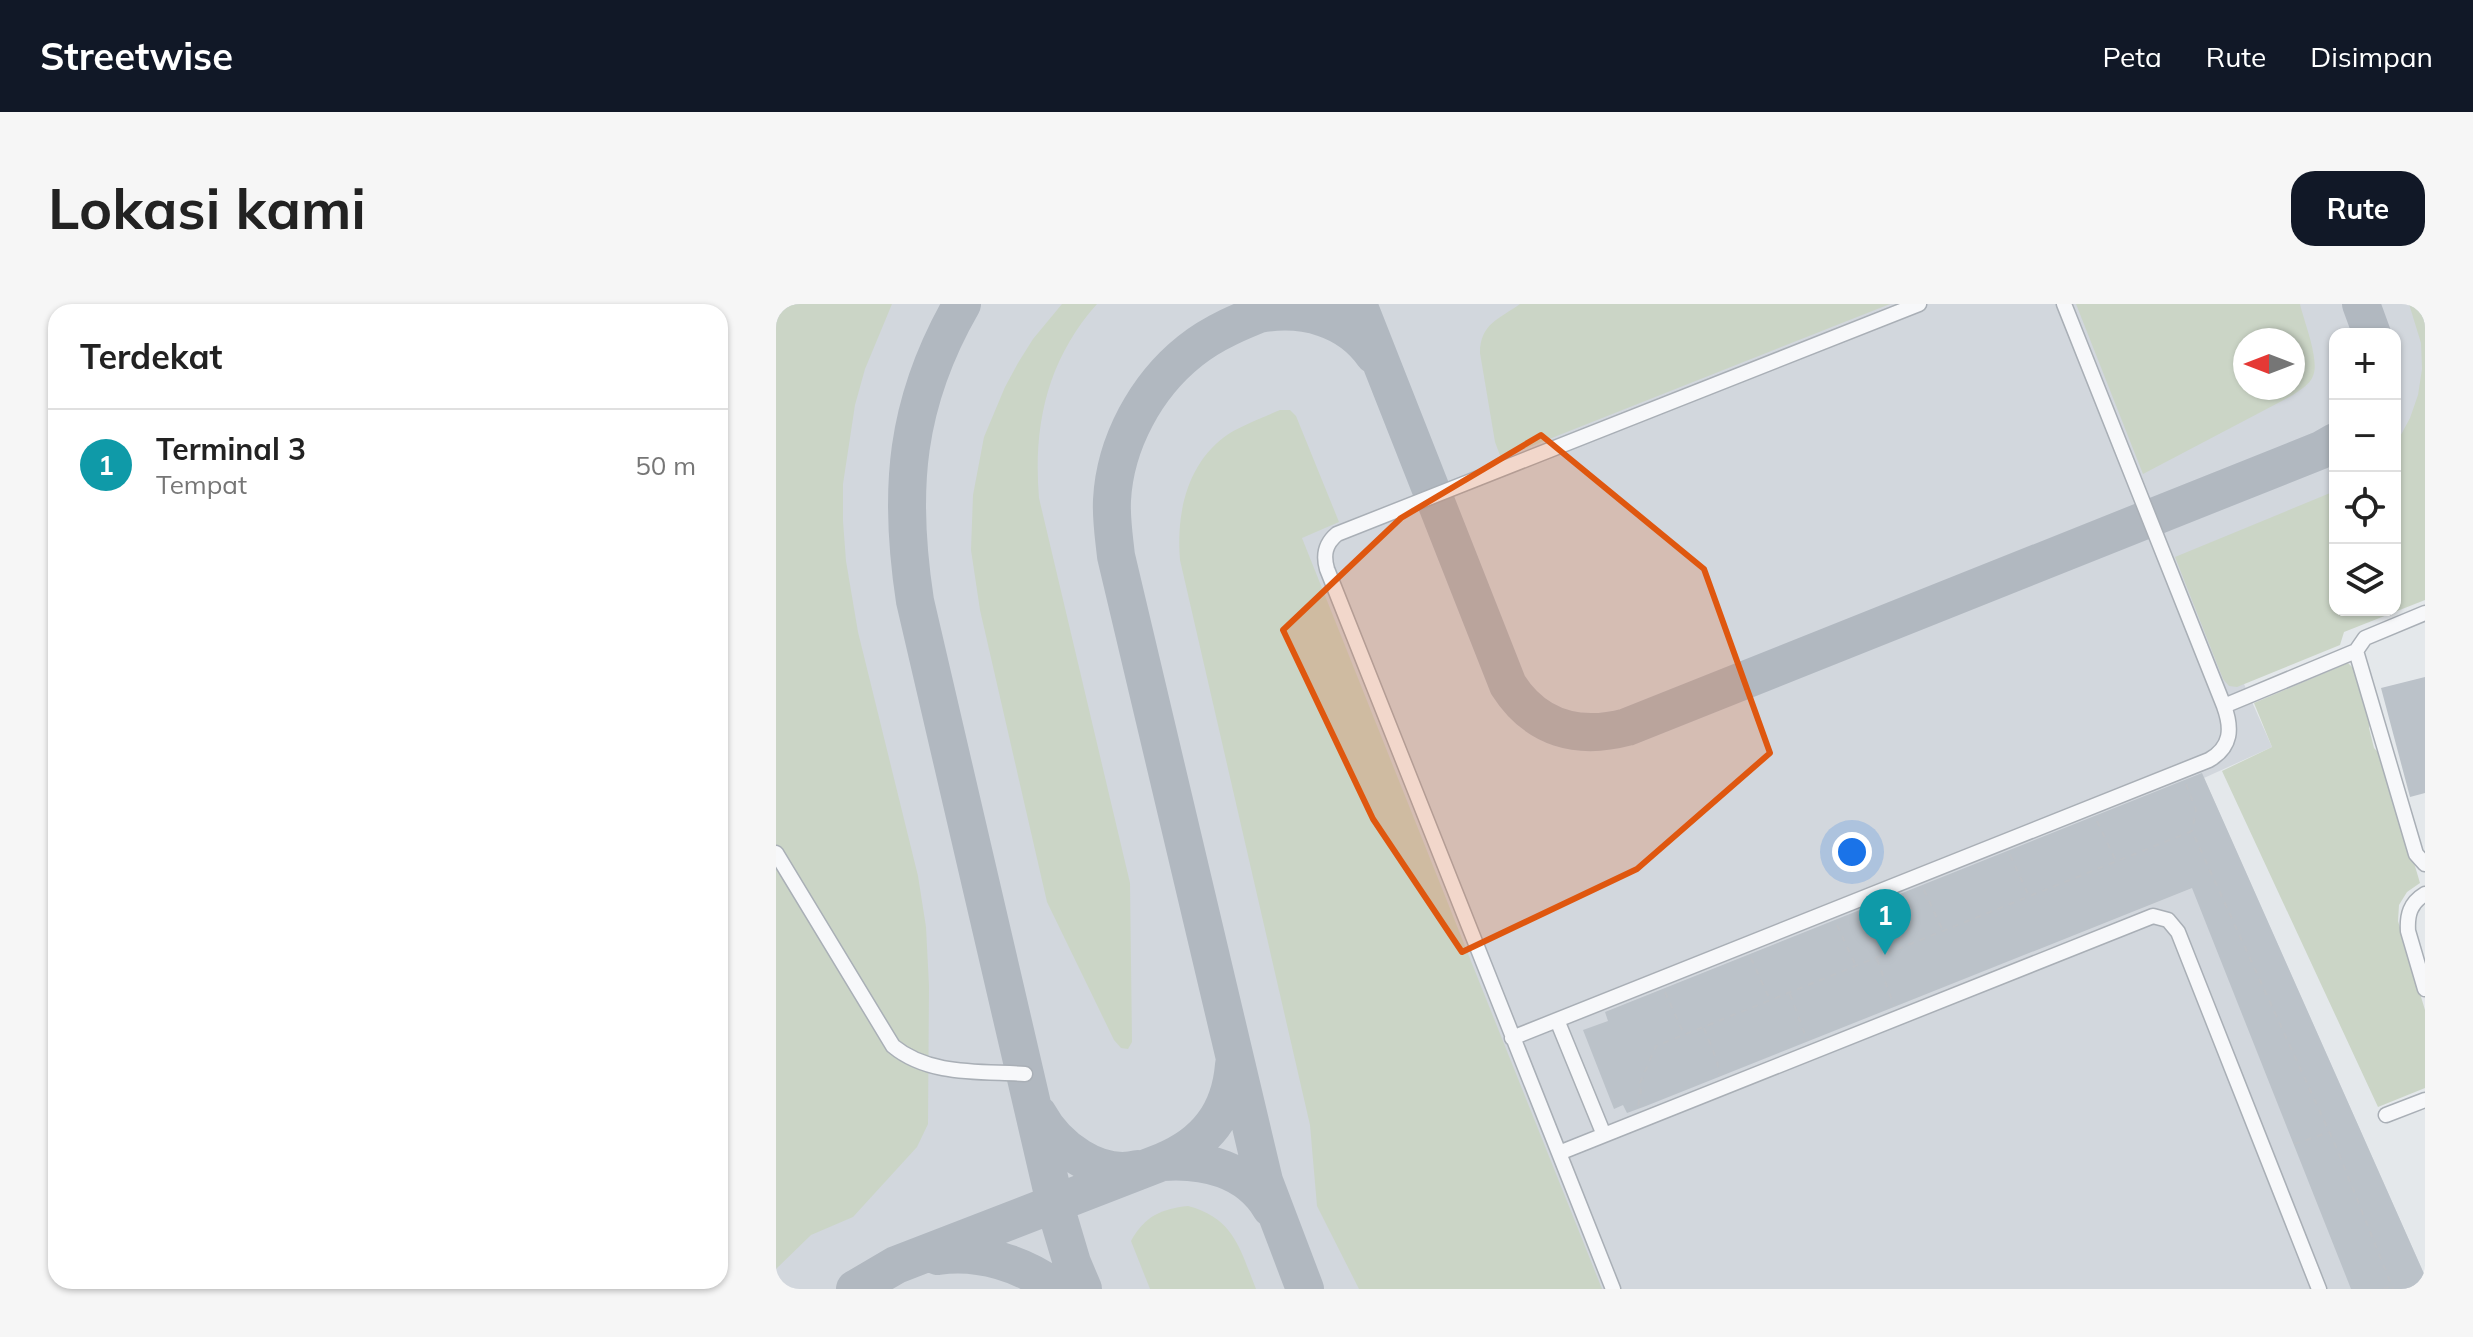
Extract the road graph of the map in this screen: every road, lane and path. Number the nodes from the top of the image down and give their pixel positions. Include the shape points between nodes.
1 (1919, 304) edge
2 (2064, 304) edge
3 (2425, 613) edge
4 (2356, 651) junction
5 (2224, 706) junction
6 (2182, 776) dead end
7 (2095, 816) dead end
8 (2192, 831) junction
9 (2009, 851) dead end
10 (776, 853) edge
11 (2116, 861) junction
12 (2425, 864) edge
13 (1922, 885) dead end
14 (2425, 894) edge
15 (2029, 896) junction
16 (1835, 920) dead end
17 (1943, 931) junction
18 (2425, 943) edge
19 (1749, 954) dead end
20 (1877, 957) junction
21 (1856, 966) junction
22 (2418, 966) junction
23 (1663, 988) dead end
24 (2425, 989) edge
25 (1790, 992) junction
26 (1770, 1000) junction
27 (1894, 1007) dead end
28 (1557, 1020) junction
29 (1703, 1027) junction
30 (1684, 1035) junction
31 (1512, 1038) junction
32 (1808, 1041) dead end
33 (1025, 1074) dead end
34 (1719, 1076) dead end
35 (2425, 1100) edge
36 (1637, 1109) dead end
37 (2386, 1115) dead end
38 (2330, 1132) junction
39 (1604, 1135) junction
40 (2294, 1144) dead end
41 (1559, 1153) junction
42 (2393, 1288) edge
43 (1613, 1289) edge
44 (2319, 1289) edge
45 (2383, 1289) edge

1 - 31 lane via 1331,540 1324,559 1327,569
2 - 5 lane
3 - 4 lane via 2365,638
4 - 5 lane
4 - 12 lane via 2416,854
5 - 28 lane via 2229,738 2219,755 2209,760
6 - 8 path via 2196,810
7 - 11 path
8 - 11 path
8 - 38 path
9 - 15 path
10 - 33 lane via 893,1046 937,1068
11 - 15 path
13 - 17 path
14 - 22 lane via 2413,905 2408,922
15 - 17 path
16 - 21 path
17 - 20 path
18 - 22 lane
19 - 26 path
20 - 21 path
20 - 27 path
21 - 25 path
22 - 24 lane
23 - 30 path
25 - 26 path
25 - 32 path
26 - 29 path
28 - 31 lane
28 - 39 lane
29 - 30 path
29 - 34 path
30 - 36 path via 1656,1046 1639,1085
31 - 41 lane
35 - 37 lane
38 - 40 path
38 - 42 path
39 - 41 lane
39 - 44 lane via 2146,918 2161,917 2178,932
41 - 43 lane
42 - 45 path

